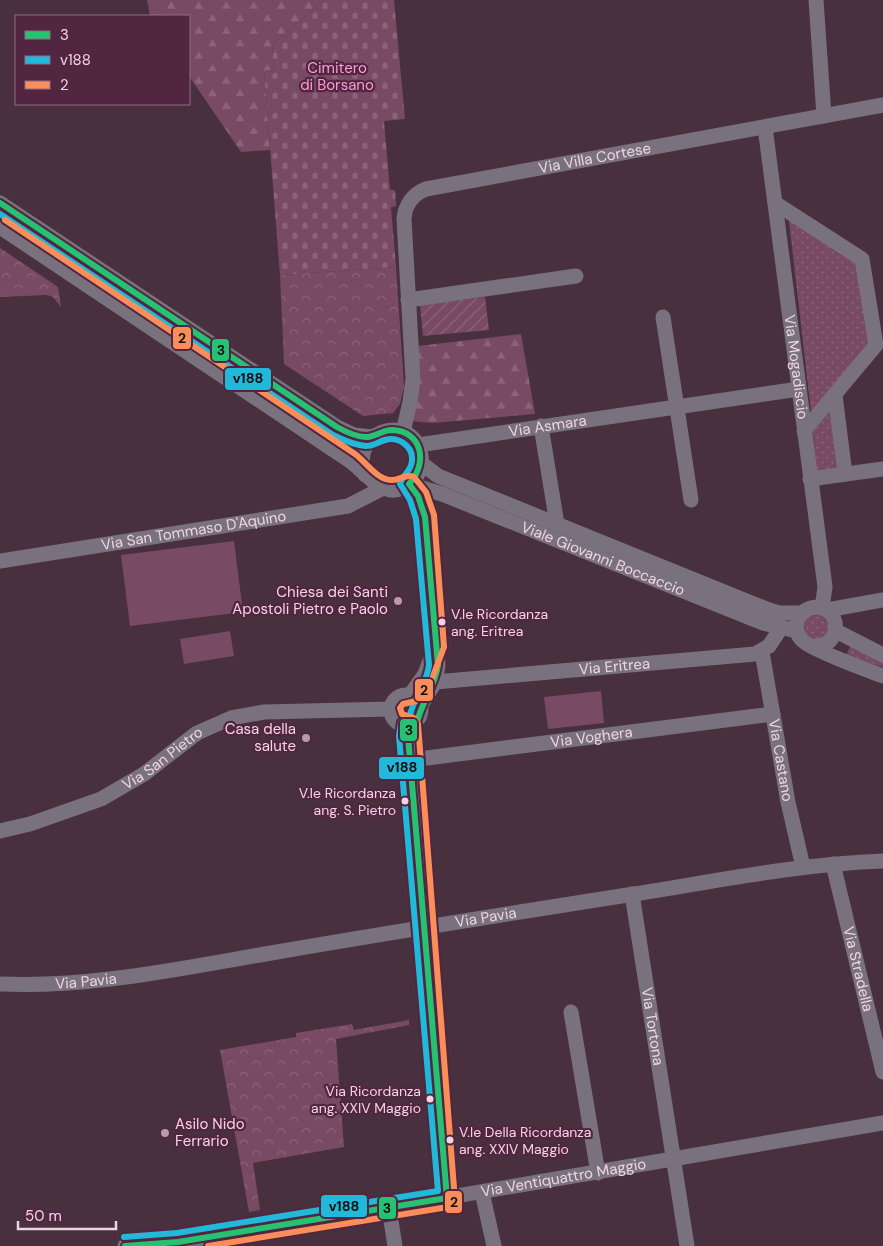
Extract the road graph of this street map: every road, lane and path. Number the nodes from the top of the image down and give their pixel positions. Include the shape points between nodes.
1 (816, 0) edge
2 (883, 105) edge
3 (824, 116) junction
4 (765, 127) junction
5 (0, 203) edge
6 (775, 203) junction
7 (0, 227) edge
8 (576, 276) dead end
9 (408, 300) junction
10 (663, 317) dead end
11 (799, 389) junction
12 (835, 395) junction
13 (677, 405) junction
14 (541, 426) junction
15 (804, 431) junction
16 (402, 432) junction
17 (372, 437) junction
18 (418, 445) junction
19 (421, 463) junction
20 (883, 469) edge
21 (365, 474) junction
22 (845, 474) junction
23 (810, 479) junction
24 (409, 484) junction
25 (383, 488) junction
26 (691, 500) dead end
27 (557, 524) junction
28 (0, 561) edge
29 (883, 600) edge
30 (802, 613) junction
31 (830, 618) junction
32 (781, 628) junction
33 (797, 631) junction
34 (812, 646) junction
35 (435, 647) junction
36 (762, 652) junction
37 (883, 656) edge
38 (883, 676) edge
39 (435, 682) junction
40 (415, 700) junction
41 (391, 709) junction
42 (774, 714) junction
43 (409, 725) junction
44 (411, 760) junction
45 (0, 831) edge
46 (883, 861) edge
47 (833, 864) junction
48 (803, 867) junction
49 (632, 894) junction
50 (424, 927) junction
51 (0, 984) edge
52 (571, 1012) dead end
53 (883, 1072) edge
54 (883, 1123) edge
55 (674, 1159) junction
56 (598, 1172) junction
57 (482, 1192) junction
58 (447, 1198) junction
59 (389, 1208) junction
60 (252, 1239) edge
61 (125, 1246) edge
62 (395, 1246) edge
63 (494, 1246) edge
64 (687, 1246) edge

1 - 3 street
2 - 3 street, Via Villa Cortese
3 - 4 street, Via Villa Cortese
4 - 6 street, Via Mogadiscio
4 - 9 street, Via Villa Cortese via 420,192 411,200 404,216
5 - 17 street via 337,427 354,435
6 - 11 street, Via Mogadiscio
6 - 12 street via 860,257 864,263 876,345
7 - 21 street via 340,454
8 - 9 street
9 - 16 street, Via Villa Cortese via 413,379
10 - 13 street
11 - 13 street, Via Asmara
11 - 15 street, Via Mogadiscio
12 - 15 street
12 - 22 street
13 - 14 street, Via Asmara
13 - 26 street
14 - 18 street, Via Asmara
14 - 27 street
15 - 23 street, Via Mogadiscio
16 - 17 street via 383,431
16 - 18 street
17 - 21 street via 363,451
18 - 19 street
19 - 24 street
19 - 27 street, Viale Giovanni Boccaccio via 435,474
20 - 22 street
21 - 25 street via 375,485
22 - 23 street
23 - 31 street, Via Mogadiscio
24 - 25 street, Viale Giovanni Boccaccio via 392,490
24 - 32 street, Viale Giovanni Boccaccio via 442,494
24 - 35 street via 425,514
25 - 28 street, Via San Tommaso D'Aquino via 348,506
27 - 30 street, Viale Giovanni Boccaccio via 768,610
29 - 31 street, Viale Giovanni Boccaccio via 858,604
30 - 31 street, Viale Giovanni Boccaccio via 810,608
30 - 33 street via 797,621
31 - 34 street via 831,641
31 - 37 street
32 - 33 street, Viale Giovanni Boccaccio
32 - 36 street via 774,641
33 - 34 street via 801,640
34 - 38 street
35 - 39 street via 438,665
35 - 40 street
36 - 39 street, Via Eritrea
36 - 42 street, Via Castano
39 - 40 street
40 - 41 street via 399,696
40 - 43 street via 421,715
41 - 43 street via 396,721
41 - 45 street, Via San Pietro via 264,712 231,718 197,733 144,774 101,799
42 - 44 street, Via Voghera
42 - 48 street, Via Castano via 788,802
43 - 44 street
44 - 50 street
46 - 47 street, Via Pavia
47 - 48 street, Via Pavia
47 - 53 street, Via Stradella
48 - 49 street, Via Pavia
49 - 50 street, Via Pavia
49 - 55 street, Via Tortona
50 - 51 street, Via Pavia via 126,976 56,984
50 - 58 street
52 - 56 street
54 - 55 street, Via Ventiquattro Maggio
55 - 56 street, Via Ventiquattro Maggio
55 - 64 street, Via Tortona
56 - 57 street, Via Ventiquattro Maggio
57 - 58 street, Via Ventiquattro Maggio
57 - 63 street
58 - 59 street, Via Ventiquattro Maggio
59 - 60 street, Via Ventiquattro Maggio
59 - 62 street
60 - 61 street, Via Ventiquattro Maggio

